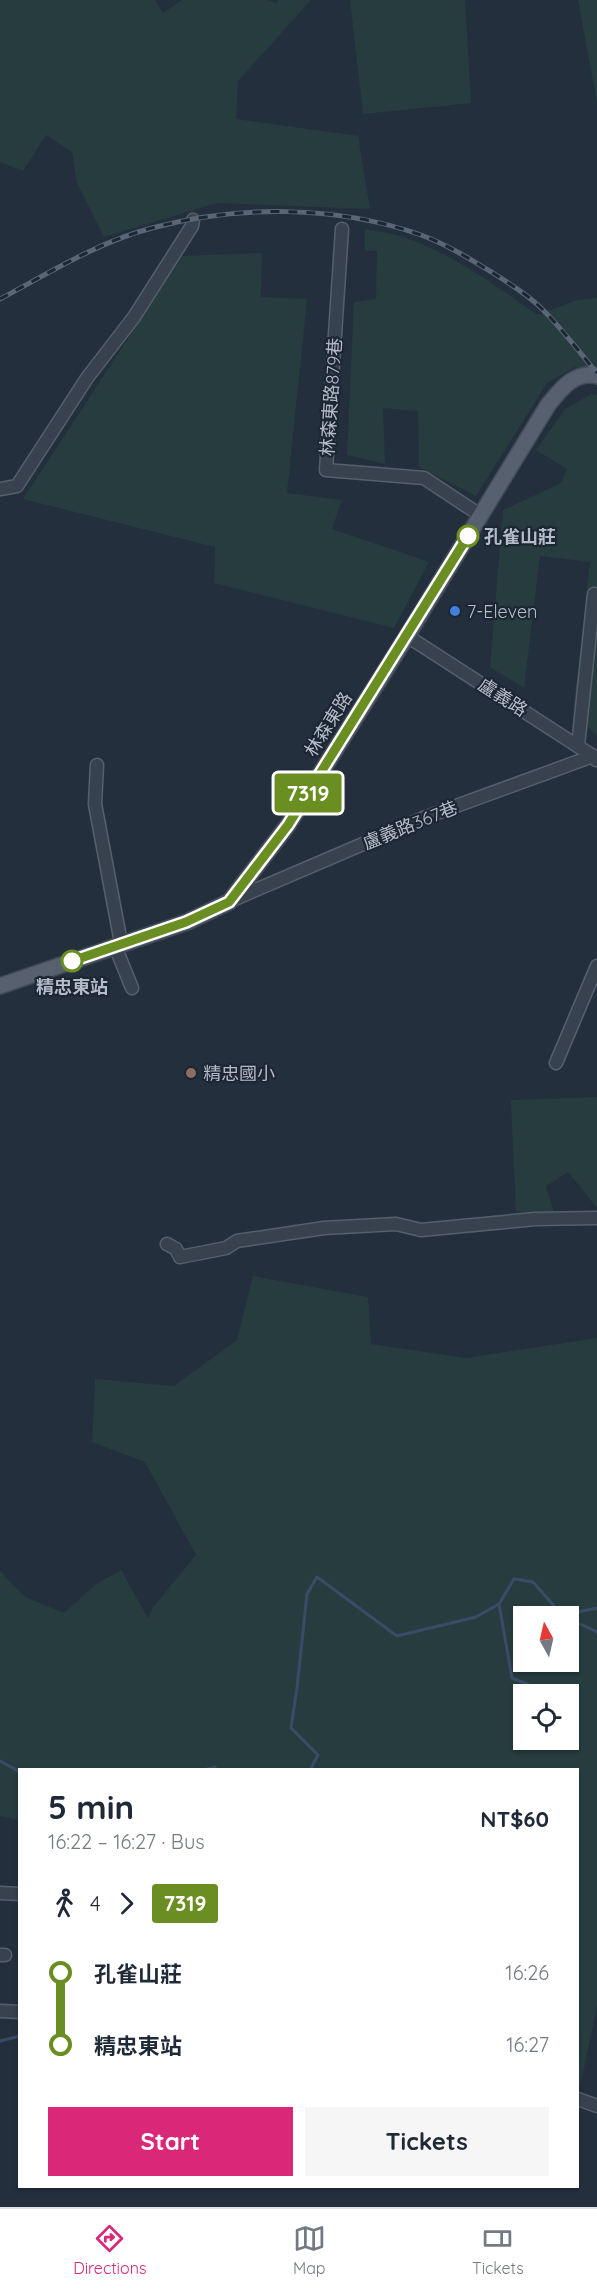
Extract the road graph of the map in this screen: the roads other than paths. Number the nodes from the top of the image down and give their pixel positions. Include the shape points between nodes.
1 (193, 220) dead end
2 (342, 229) dead end
3 (597, 376) edge
4 (0, 489) edge
5 (480, 515) junction
6 (594, 594) dead end
7 (407, 636) junction
8 (578, 746) junction
9 (595, 759) edge
10 (97, 765) dead end
11 (229, 902) junction
12 (118, 944) junction
13 (597, 966) edge
14 (0, 986) edge
15 (132, 988) dead end
16 (556, 1063) dead end
17 (597, 1218) edge
18 (167, 1244) dead end
19 (0, 1893) edge
20 (18, 1894) edge
21 (0, 2011) edge
22 (18, 2012) edge
23 (579, 2099) edge
24 (597, 2106) edge

1 - 4 street via 134,317 87,378 17,486
2 - 5 street, 林森東路879巷 via 326,470 424,477
3 - 5 main road, 林森東路 via 589,374 567,382 548,405
5 - 7 main road, 林森東路
6 - 8 street
7 - 8 street, 盧義路
7 - 11 main road, 林森東路 via 288,825
8 - 9 street, 盧義路
9 - 11 street, 盧義路367巷 via 426,817
10 - 12 street via 95,804
11 - 12 main road, 林森東路 via 186,922
12 - 14 main road, 林森東路
12 - 15 street
13 - 16 street
17 - 18 street via 536,1219 421,1230 396,1224 324,1228 237,1241 226,1248 180,1257
19 - 20 street
21 - 22 street
23 - 24 street

